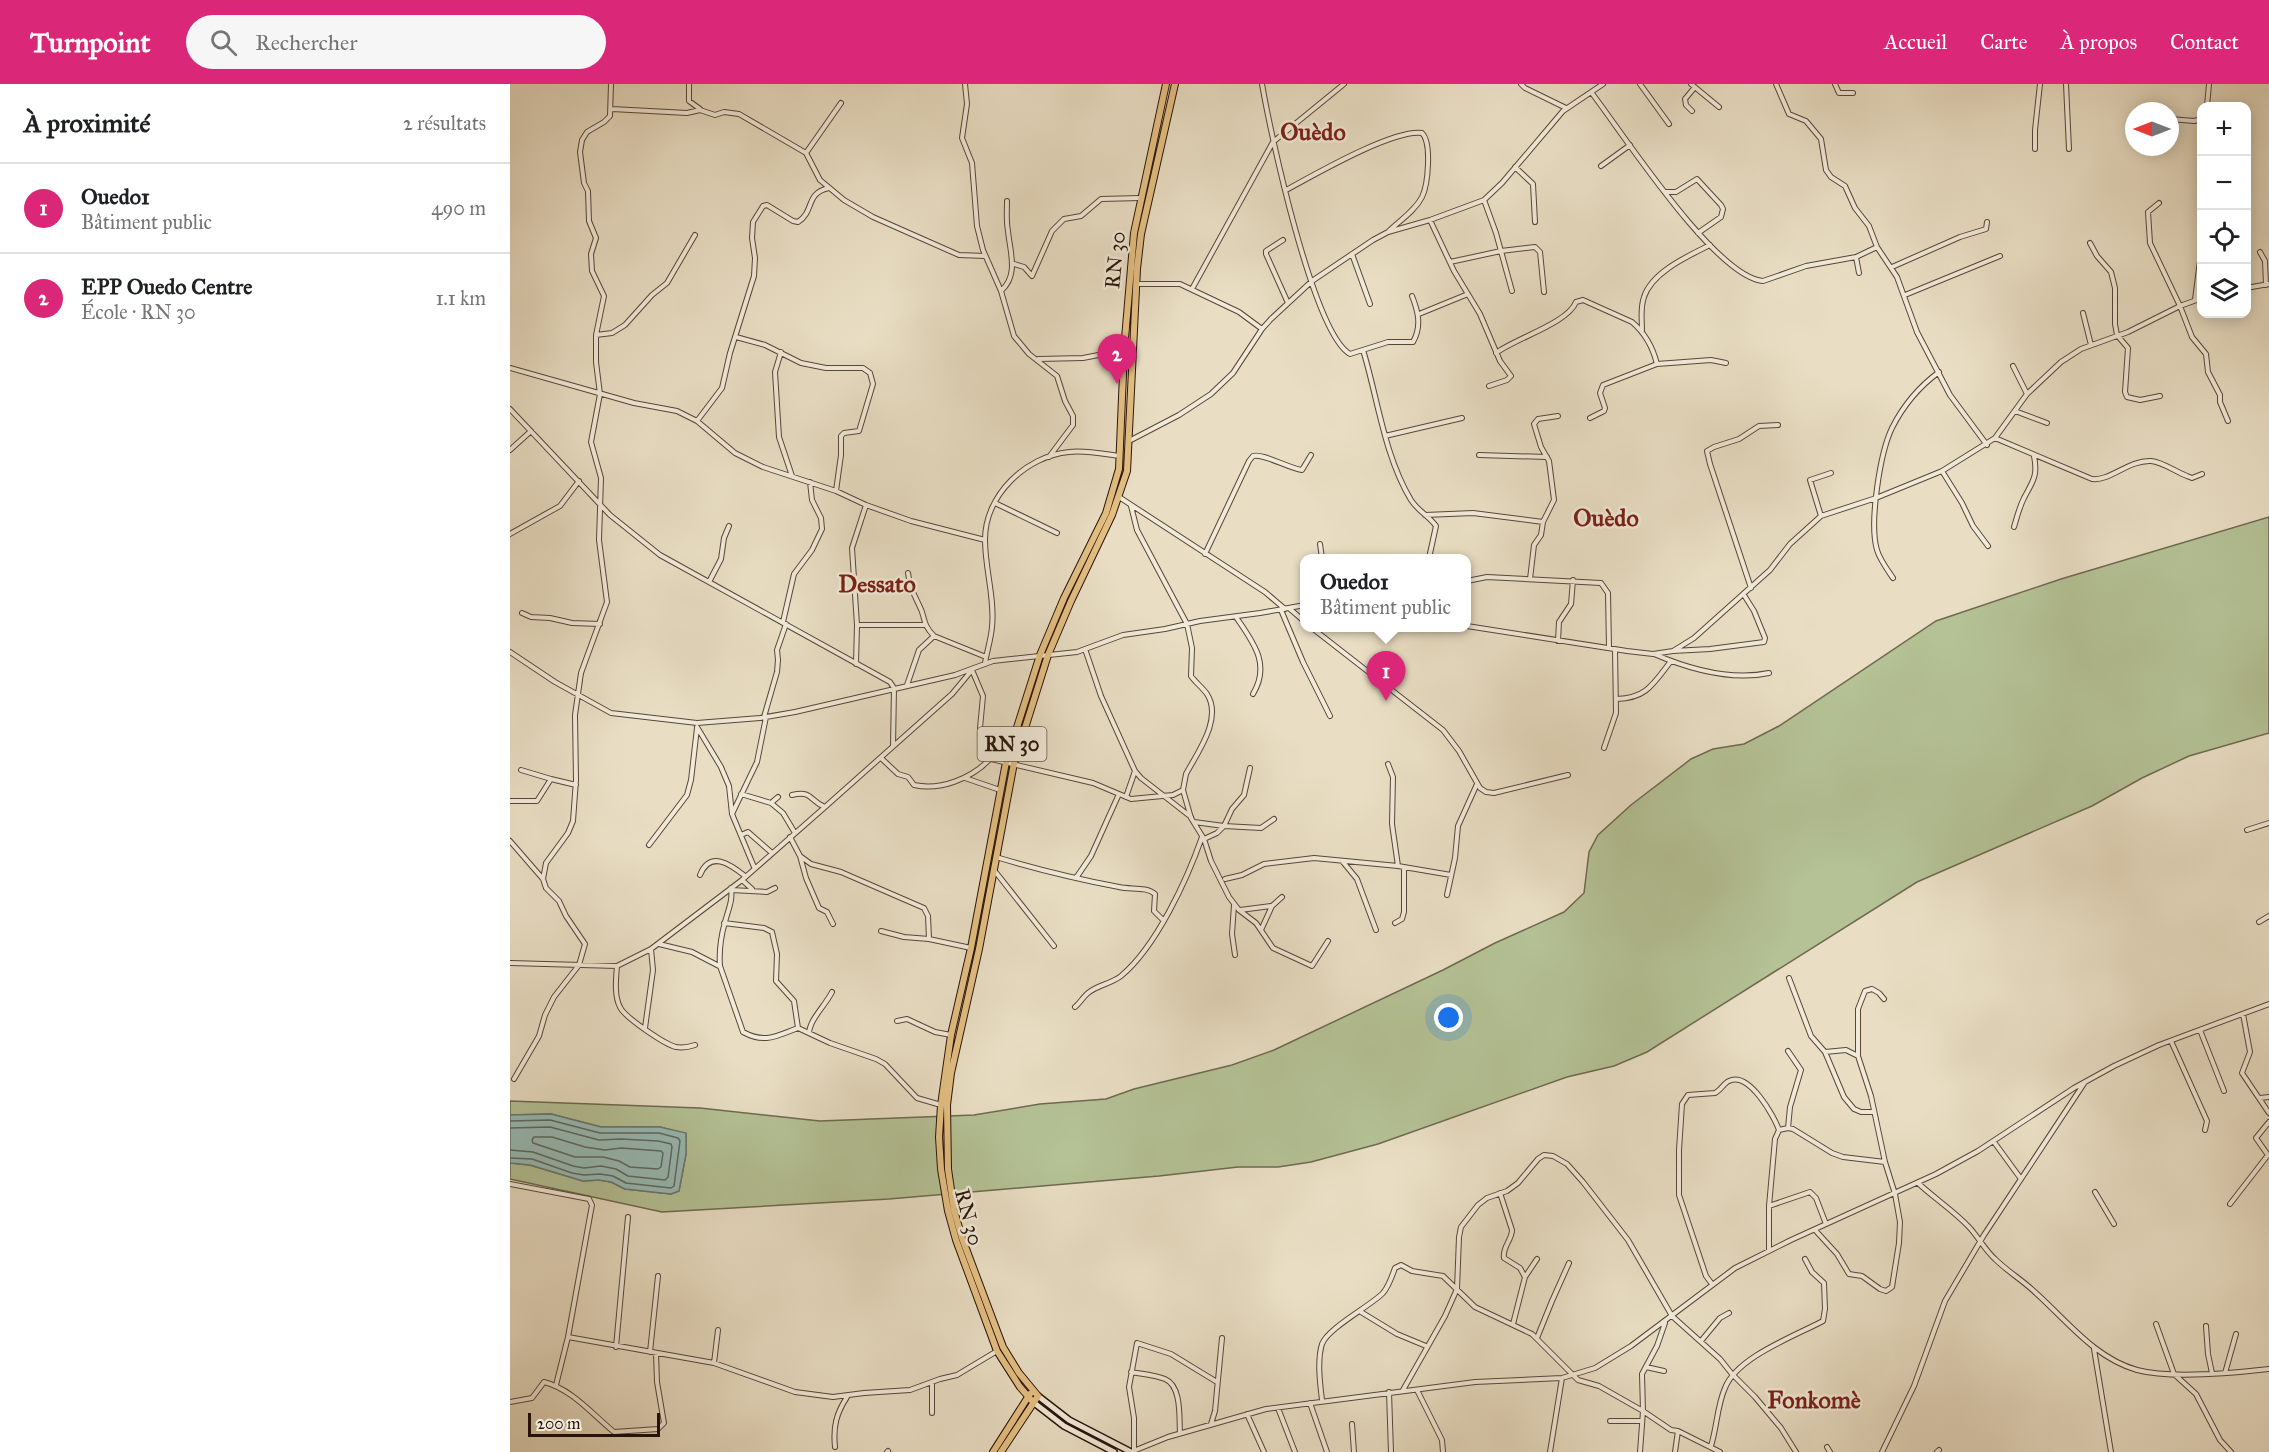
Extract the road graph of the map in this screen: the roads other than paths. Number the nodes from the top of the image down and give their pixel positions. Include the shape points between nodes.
1 (612, 84) edge
2 (689, 84) edge
3 (965, 84) edge
4 (1166, 84) edge
5 (1175, 84) edge
6 (1262, 84) edge
7 (1344, 84) edge
8 (1521, 84) edge
9 (1603, 84) edge
10 (1640, 84) edge
11 (1776, 84) edge
12 (1835, 84) edge
13 (2040, 84) edge
14 (2066, 84) edge
15 (2209, 84) edge
16 (1693, 86) edge
17 (1591, 92) junction
18 (1853, 93) dead end
19 (2207, 102) edge
20 (841, 103) dead end
21 (1719, 107) dead end
22 (1566, 108) junction
23 (612, 110) junction
24 (700, 110) junction
25 (1692, 111) dead end
26 (2179, 120) edge
27 (2197, 120) edge
28 (1669, 124) dead end
29 (1272, 142) junction
30 (1630, 145) junction
31 (2035, 149) dead end
32 (2069, 149) dead end
33 (806, 153) junction
34 (1601, 166) dead end
35 (1515, 167) junction
36 (829, 188) junction
37 (1286, 190) junction
38 (1666, 192) junction
39 (1140, 198) junction
40 (1484, 200) junction
41 (1007, 201) dead end
42 (2159, 203) dead end
43 (1430, 220) junction
44 (1535, 222) dead end
45 (1987, 222) dead end
46 (1388, 232) junction
47 (1698, 233) junction
48 (695, 235) dead end
49 (1282, 240) dead end
50 (2090, 243) dead end
51 (1710, 245) junction
52 (1877, 247) junction
53 (1501, 251) junction
54 (2260, 252) dead end
55 (1352, 254) junction
56 (985, 256) junction
57 (2000, 256) dead end
58 (1856, 257) junction
59 (2267, 261) edge
60 (1450, 262) junction
61 (1014, 264) junction
62 (2199, 264) edge
63 (1892, 267) junction
64 (1859, 273) dead end
65 (1312, 281) junction
66 (1136, 284) junction
67 (2268, 284) edge
68 (2251, 287) edge
69 (1192, 289) junction
70 (1001, 291) junction
71 (1512, 291) dead end
72 (1544, 292) dead end
73 (1468, 294) junction
74 (1905, 295) junction
75 (1412, 296) dead end
76 (2197, 299) edge
77 (2194, 300) junction
78 (1288, 303) junction
79 (1370, 304) dead end
80 (2180, 306) junction
81 (2083, 312) dead end
82 (1419, 315) junction
83 (1262, 329) junction
84 (1642, 331) junction
85 (596, 334) junction
86 (2117, 335) junction
87 (736, 336) junction
88 (2091, 345) junction
89 (1124, 350) junction
90 (1363, 350) junction
91 (781, 352) junction
92 (1497, 353) junction
93 (1037, 359) junction
94 (1726, 363) dead end
95 (1657, 364) junction
96 (2013, 366) dead end
97 (510, 368) edge
98 (1939, 372) junction
99 (1489, 386) dead end
100 (600, 394) junction
101 (2027, 394) junction
102 (2160, 396) dead end
103 (510, 409) edge
104 (2015, 411) junction
105 (1558, 416) dead end
106 (1462, 418) dead end
107 (1590, 418) dead end
108 (698, 421) junction
109 (2228, 421) dead end
110 (2047, 423) dead end
111 (1778, 425) dead end
112 (531, 431) junction
113 (1385, 435) junction
114 (1995, 438) junction
115 (1129, 441) junction
116 (1987, 445) junction
117 (510, 450) edge
118 (1311, 455) dead end
119 (1479, 455) dead end
120 (1120, 456) junction
121 (2034, 456) junction
122 (1049, 457) junction
123 (1548, 457) junction
124 (1942, 471) junction
125 (1831, 473) dead end
126 (2202, 474) dead end
127 (792, 476) junction
128 (579, 481) junction
129 (810, 482) junction
130 (836, 491) junction
131 (1119, 497) junction
132 (1876, 498) junction
133 (995, 502) junction
134 (601, 504) junction
135 (866, 505) junction
136 (1131, 506) junction
137 (1423, 515) junction
138 (1821, 516) junction
139 (1544, 522) junction
140 (729, 526) dead end
141 (2014, 527) dead end
142 (1057, 533) dead end
143 (510, 534) edge
144 (985, 540) junction
145 (1320, 544) dead end
146 (1988, 546) dead end
147 (1205, 554) junction
148 (1321, 554) edge
149 (1430, 554) edge
150 (908, 573) dead end
151 (1893, 578) dead end
152 (1530, 579) junction
153 (1471, 580) edge
154 (1573, 580) junction
155 (709, 582) junction
156 (1751, 588) junction
157 (1744, 595) junction
158 (1300, 606) edge
159 (1286, 609) junction
160 (522, 613) dead end
161 (1236, 617) junction
162 (1300, 619) edge
163 (784, 623) junction
164 (600, 624) junction
165 (1186, 624) junction
166 (857, 625) junction
167 (925, 625) junction
168 (1471, 627) edge
169 (1318, 632) edge
170 (934, 636) junction
171 (1558, 641) junction
172 (1609, 648) junction
173 (1085, 649) junction
174 (1615, 649) junction
175 (1672, 651) junction
176 (510, 652) edge
177 (1653, 654) junction
178 (1048, 655) junction
179 (1040, 656) junction
180 (986, 657) junction
181 (1671, 662) junction
182 (985, 664) junction
183 (856, 665) junction
184 (972, 670) junction
185 (1769, 674) dead end
186 (907, 685) junction
187 (894, 688) junction
188 (1253, 694) dead end
189 (578, 695) junction
190 (1617, 699) junction
191 (1330, 716) dead end
192 (765, 717) junction
193 (697, 725) junction
194 (893, 746) junction
195 (1604, 747) dead end
196 (881, 758) junction
197 (990, 759) junction
198 (1010, 763) junction
199 (1388, 764) dead end
200 (1250, 768) dead end
201 (521, 770) dead end
202 (1135, 771) junction
203 (1568, 775) dead end
204 (551, 778) junction
205 (965, 778) junction
206 (1477, 784) junction
207 (576, 785) junction
208 (1000, 790) junction
209 (1183, 790) junction
210 (741, 794) junction
211 (1119, 794) junction
212 (792, 795) dead end
213 (1163, 796) junction
214 (778, 797) dead end
215 (1126, 797) junction
216 (510, 801) edge
217 (771, 802) junction
218 (825, 807) junction
219 (732, 814) junction
220 (1192, 819) junction
221 (1274, 819) dead end
222 (2269, 823) edge
223 (1224, 826) junction
224 (2247, 830) dead end
225 (795, 833) junction
226 (741, 835) junction
227 (790, 837) junction
228 (1203, 838) junction
229 (510, 841) edge
230 (649, 844) dead end
231 (772, 853) junction
232 (800, 856) junction
233 (995, 856) junction
234 (1342, 861) junction
235 (754, 867) junction
236 (1401, 867) junction
237 (994, 870) junction
238 (1216, 871) junction
239 (700, 875) dead end
240 (1451, 875) junction
241 (743, 878) junction
242 (1076, 878) junction
243 (543, 879) junction
244 (1225, 879) junction
245 (1223, 885) junction
246 (776, 888) dead end
247 (731, 889) junction
248 (753, 891) junction
249 (1447, 895) dead end
250 (1282, 897) dead end
251 (1234, 903) junction
252 (1272, 906) junction
253 (1239, 910) junction
254 (2269, 916) edge
255 (1163, 920) junction
256 (2259, 922) dead end
257 (724, 923) junction
258 (1395, 923) dead end
259 (832, 924) dead end
260 (1261, 930) junction
261 (1376, 930) dead end
262 (881, 931) dead end
263 (929, 939) junction
264 (1328, 941) dead end
265 (658, 944) junction
266 (1054, 946) dead end
267 (971, 948) junction
268 (651, 949) junction
269 (1235, 955) dead end
270 (510, 963) edge
271 (579, 965) junction
272 (617, 966) junction
273 (720, 966) junction
274 (1789, 978) dead end
275 (832, 992) dead end
276 (1884, 999) dead end
277 (2269, 1004) edge
278 (1075, 1007) dead end
279 (2243, 1014) junction
280 (897, 1021) dead end
281 (645, 1028) junction
282 (798, 1028) junction
283 (2200, 1030) junction
284 (809, 1033) junction
285 (951, 1035) junction
286 (2171, 1041) junction
287 (1857, 1042) junction
288 (695, 1045) dead end
289 (1846, 1050) junction
290 (1788, 1051) dead end
291 (1825, 1052) junction
292 (1858, 1056) junction
293 (514, 1080) dead end
294 (2085, 1082) junction
295 (2224, 1091) dead end
296 (2269, 1097) edge
297 (2259, 1098) junction
298 (941, 1105) junction
299 (1874, 1112) junction
300 (2269, 1113) edge
301 (2269, 1122) edge
302 (1788, 1128) junction
303 (1779, 1130) junction
304 (2205, 1130) dead end
305 (1994, 1142) junction
306 (2269, 1155) edge
307 (1885, 1162) junction
308 (2021, 1179) junction
309 (1918, 1183) junction
310 (510, 1184) edge
311 (2095, 1192) dead end
312 (1500, 1193) junction
313 (1895, 1194) junction
314 (2230, 1204) dead end
315 (1769, 1206) junction
316 (628, 1217) dead end
317 (1826, 1224) junction
318 (2114, 1224) dead end
319 (1815, 1230) junction
320 (1980, 1243) junction
321 (1769, 1250) junction
322 (1538, 1259) dead end
323 (1805, 1259) dead end
324 (1569, 1263) dead end
325 (658, 1276) dead end
326 (1526, 1277) junction
327 (1712, 1284) junction
328 (1457, 1289) junction
329 (1361, 1312) junction
330 (1729, 1313) dead end
331 (1672, 1316) junction
332 (1665, 1322) junction
333 (1513, 1324) junction
334 (2156, 1324) dead end
335 (2206, 1326) dead end
336 (718, 1330) dead end
337 (2236, 1334) dead end
338 (568, 1337) junction
339 (1222, 1338) dead end
340 (1537, 1338) junction
341 (1701, 1341) junction
342 (1426, 1346) junction
343 (616, 1347) junction
344 (2094, 1348) junction
345 (998, 1351) junction
346 (650, 1352) junction
347 (656, 1353) junction
348 (714, 1363) junction
349 (1646, 1367) junction
350 (2269, 1369) edge
351 (1664, 1371) dead end
352 (1131, 1372) junction
353 (2225, 1372) junction
354 (2212, 1373) junction
355 (1732, 1374) junction
356 (2174, 1374) junction
357 (1572, 1376) junction
358 (1562, 1378) junction
359 (932, 1382) junction
360 (1217, 1382) junction
361 (556, 1385) junction
362 (1403, 1390) junction
363 (1417, 1390) junction
364 (1389, 1392) junction
365 (847, 1397) junction
366 (1033, 1397) junction
367 (510, 1401) edge
368 (1322, 1401) junction
369 (1310, 1403) junction
370 (1278, 1407) junction
371 (1643, 1411) junction
372 (932, 1413) dead end
373 (1247, 1414) junction
374 (1610, 1420) dead end
375 (1642, 1421) junction
376 (1352, 1424) dead end
377 (1211, 1425) junction
378 (1678, 1431) junction
379 (1180, 1433) junction
380 (1711, 1446) junction
381 (835, 1447) dead end
382 (1718, 1451) edge
383 (993, 1452) edge
384 (1001, 1452) edge
385 (1114, 1452) edge
386 (1132, 1452) edge
387 (1264, 1452) edge
388 (1295, 1452) edge
389 (1327, 1452) edge
390 (1354, 1452) edge
391 (1391, 1452) edge
392 (1443, 1452) edge
393 (1550, 1452) edge
394 (1640, 1452) edge
395 (1675, 1452) edge
396 (1796, 1452) edge
397 (1882, 1452) edge
398 (2110, 1452) edge
399 (2231, 1452) edge

1 - 23 street
2 - 24 street via 689,101
3 - 56 street via 967,104 962,138 972,163
4 - 39 main road, RN 30 / RN 30
5 - 66 main road, RN 30 via 1141,234
6 - 29 street
7 - 29 street
8 - 22 street
9 - 17 street
10 - 28 street
11 - 52 street via 1789,114 1806,122 1821,139 1826,170 1845,186
12 - 18 street via 1839,93
13 - 31 street
14 - 32 street
15 - 19 street
16 - 21 street
16 - 25 street via 1685,99
17 - 22 street
17 - 30 street
20 - 33 street
22 - 35 street
23 - 24 street
23 - 85 street via 608,119 584,135 580,152 589,222 596,238 591,254 592,271 604,296
24 - 33 street via 740,114
26 - 27 street
29 - 37 street
29 - 69 street
30 - 34 street
30 - 38 street
33 - 36 street via 817,177
35 - 40 street
35 - 44 street via 1533,184
36 - 56 street via 873,217 946,251
36 - 87 street via 817,192 805,217 798,222 767,205 754,217 755,268
37 - 46 street via 1374,144 1422,133 1428,155 1422,198
37 - 65 street
38 - 47 street
38 - 47 street via 1676,192 1697,179 1721,205 1720,217
39 - 61 street via 1101,199 1078,218 1064,219 1052,231 1032,276 1024,267
39 - 89 main road, RN 30 / RN 30
40 - 43 street
40 - 53 street
41 - 61 street via 1007,229
42 - 80 street via 2148,212 2150,243
43 - 46 street
43 - 60 street
45 - 63 street via 1982,231
46 - 55 street
47 - 51 street
48 - 85 street via 667,283 625,326 612,333
49 - 78 street via 1266,254
50 - 86 street via 2114,279
51 - 58 street via 1757,281 1806,266
51 - 84 street via 1677,262 1650,286 1642,307
52 - 58 street
52 - 63 street
53 - 60 street
53 - 71 street
53 - 72 street via 1538,249
54 - 59 street
55 - 65 street
55 - 79 street
56 - 70 street
57 - 74 street
58 - 64 street
59 - 67 street
60 - 73 street
61 - 70 street
62 - 77 street
63 - 74 street
65 - 78 street
65 - 90 street via 1328,324 1341,345 1350,354
66 - 69 street via 1180,284
66 - 115 main road, RN 30
67 - 68 street
69 - 83 street via 1239,312
70 - 93 street via 1014,336
73 - 82 street
73 - 92 street
74 - 98 street via 1917,332
75 - 82 street
76 - 77 street
77 - 80 street
78 - 83 street
80 - 86 street
80 - 109 street via 2192,337 2206,354 2208,372
81 - 88 street
82 - 90 street via 1413,342 1388,342
83 - 115 street via 1233,373 1211,394
84 - 92 street via 1632,322 1579,300 1569,314
84 - 95 street
85 - 100 street
86 - 88 street
86 - 102 street via 2128,348 2124,385 2127,397 2140,400
87 - 91 street
87 - 108 street via 722,388
88 - 101 street via 2061,362
89 - 93 street via 1083,358
89 - 120 main road, RN 30 / RN 30
90 - 113 street
91 - 127 street via 775,372 779,438
91 - 130 street via 796,361 826,368 865,368 872,379 859,431 841,436
92 - 99 street via 1510,378
93 - 122 street via 1057,376 1074,420
94 - 95 street via 1712,360
95 - 107 street via 1603,385 1600,390 1604,411
96 - 101 street
97 - 100 street
98 - 116 street via 1950,395
98 - 132 street via 1917,391 1891,430
100 - 108 street via 677,411
100 - 134 street via 591,442 601,478
101 - 104 street
103 - 112 street
104 - 110 street
104 - 114 street
105 - 123 street via 1535,421 1535,432
106 - 113 street
108 - 127 street via 735,453
111 - 156 street via 1759,426 1707,451
112 - 117 street
112 - 128 street
113 - 137 street via 1409,495
114 - 116 street
114 - 121 street
115 - 131 main road, RN 30
116 - 124 street
118 - 147 street via 1302,470 1261,455 1253,456
119 - 123 street
120 - 122 street via 1075,451
120 - 179 main road, RN 30 / RN 30 via 1106,513
121 - 126 street via 2092,479 2152,461 2192,478
121 - 141 street via 2035,475
122 - 133 street via 1023,469
123 - 139 street via 1554,500
124 - 132 street
124 - 146 street
125 - 138 street via 1810,480
127 - 129 street
128 - 134 street
128 - 143 street via 560,506
129 - 130 street
129 - 163 street via 822,529 794,574
130 - 135 street
131 - 136 street
131 - 178 main road, RN 30
132 - 138 street
132 - 151 street via 1875,542
133 - 142 street
133 - 144 street
134 - 155 street via 660,555
134 - 164 street via 599,540 608,597
135 - 144 street
135 - 166 street via 852,548
136 - 147 street
136 - 165 street via 1137,530
137 - 139 street via 1473,513
137 - 149 street via 1436,526
138 - 156 street
139 - 152 street via 1532,552
140 - 155 street via 722,559
144 - 180 street via 992,627
145 - 148 street
147 - 159 street
150 - 167 street
152 - 153 street
152 - 154 street
154 - 171 street via 1571,604 1559,622
154 - 172 street via 1601,583 1607,589
155 - 163 street
156 - 157 street
157 - 175 street via 1694,638
157 - 175 street via 1764,642
158 - 159 street
159 - 161 street
159 - 162 street
159 - 191 street via 1303,662
160 - 164 street
161 - 165 street
161 - 188 street via 1260,656 1258,686
163 - 183 street
163 - 192 street
164 - 189 street via 584,663
165 - 173 street via 1123,636
165 - 209 street via 1192,648 1191,676 1207,694 1211,724 1186,774
166 - 167 street
166 - 183 street
167 - 170 street
168 - 171 street
169 - 206 street via 1443,730
170 - 180 street
170 - 186 street via 919,650
171 - 172 street
172 - 174 street
173 - 178 street
173 - 202 street via 1110,718
174 - 177 street
174 - 190 street
175 - 177 street
176 - 189 street
177 - 181 street
178 - 179 street
178 - 198 main road, RN 30
179 - 182 street
179 - 198 main road, RN 30 / RN 30
180 - 182 street
181 - 185 street via 1734,677
181 - 190 street via 1646,692
182 - 184 street
183 - 187 street via 890,682
184 - 186 street
184 - 194 street via 952,694
184 - 197 street via 983,696 980,728
186 - 187 street
187 - 192 street
187 - 194 street
189 - 193 street via 611,713
189 - 207 street
190 - 195 street
192 - 193 street
192 - 210 street via 757,762
193 - 219 street via 722,767
193 - 230 street via 687,795
194 - 196 street
196 - 205 street via 914,785
196 - 218 street
197 - 198 street
197 - 205 street
198 - 208 main road, RN 30 / RN 30
198 - 211 street via 1093,783
198 - 233 main road, RN 30
199 - 236 street via 1393,777 1392,824
200 - 223 street via 1244,795
201 - 204 street
202 - 213 street
202 - 215 street
203 - 206 street via 1490,793
204 - 207 street
204 - 216 street via 537,801
205 - 208 street
206 - 240 street via 1458,826
207 - 243 street via 573,821 546,863
208 - 267 main road, RN 30 / RN 30
209 - 213 street
209 - 220 street
210 - 217 street
210 - 219 street
211 - 215 street
211 - 242 street via 1091,856
212 - 218 street via 809,794
213 - 215 street via 1137,800
213 - 220 street
214 - 217 street
217 - 225 street
218 - 225 street
219 - 226 street
220 - 223 street
220 - 228 street
221 - 223 street via 1261,828
222 - 224 street
223 - 228 street
225 - 227 street
226 - 231 street via 748,832
226 - 235 street
227 - 231 street
227 - 232 street
228 - 238 street
228 - 255 street
229 - 243 street
231 - 235 street
232 - 259 street via 819,908
232 - 263 street via 811,864 841,872 924,908
233 - 237 main road, RN 30
233 - 242 street
234 - 236 street
234 - 244 street via 1314,858 1264,864
234 - 261 street via 1357,879
235 - 241 street
236 - 240 street
236 - 258 street via 1404,912
237 - 266 street
237 - 366 main road, RN 30 via 951,1073 948,1169 954,1210 978,1281 1003,1347
238 - 244 street
238 - 245 street
239 - 241 street via 711,861 729,864
240 - 249 street
241 - 247 street
241 - 248 street
242 - 255 street via 1152,891 1154,911
243 - 271 street via 585,944
244 - 245 street
245 - 251 street
246 - 248 street
247 - 248 street
247 - 257 street via 731,904
247 - 265 street
250 - 252 street
251 - 253 street
251 - 269 street
252 - 253 street
252 - 260 street
253 - 260 street
254 - 256 street
255 - 278 street via 1121,976 1088,993
257 - 273 street
257 - 282 street via 772,932 777,954 776,981 794,1001
260 - 264 street via 1273,948 1309,966
262 - 263 street
263 - 267 street
265 - 268 street
265 - 273 street via 692,952
267 - 285 main road, RN 30 / RN 30
268 - 272 street
268 - 281 street via 653,970
270 - 271 street
271 - 272 street
271 - 293 street via 554,997 539,1036
272 - 281 street via 619,1007 634,1023
273 - 282 street via 743,1032 768,1039
274 - 291 street via 1811,1036
275 - 284 street via 811,1022
276 - 287 street via 1872,989 1865,991 1858,1009
277 - 279 street
279 - 283 street
279 - 297 street via 2250,1052 2242,1073
280 - 285 street via 907,1019
281 - 288 street via 671,1045
282 - 284 street
283 - 286 street
283 - 295 street
284 - 298 street via 876,1059 917,1098
285 - 298 main road, RN 30 / RN 30
286 - 294 street
286 - 304 street via 2207,1121
287 - 289 street
287 - 292 street
289 - 291 street
289 - 292 street
290 - 302 street via 1801,1070
291 - 299 street via 1850,1106 1861,1112
292 - 299 street
294 - 305 street
294 - 308 street
296 - 297 street
297 - 300 street
298 - 345 main road, RN 30 / RN 30 via 941,1170 948,1211
299 - 307 street
301 - 306 street via 2256,1138
302 - 303 street
302 - 307 street via 1843,1157
303 - 315 street
303 - 327 street via 1766,1104 1752,1088 1737,1080 1728,1082 1716,1094 1688,1095 1682,1104 1679,1195
305 - 308 street
305 - 309 street
306 - 314 street
307 - 313 street
308 - 320 street
309 - 313 street
309 - 320 street via 1971,1229
310 - 338 street via 589,1199 592,1205
311 - 318 street
312 - 326 street via 1512,1230 1504,1258
312 - 328 street via 1478,1205 1461,1227
312 - 331 street via 1518,1183 1544,1155 1567,1164 1628,1240
313 - 317 street
313 - 319 street via 1899,1243 1892,1287 1886,1291 1862,1276 1849,1274
315 - 317 street via 1810,1192
315 - 321 street
316 - 343 street
317 - 319 street
319 - 321 street
320 - 344 street
320 - 397 street via 1945,1300 1914,1386
321 - 327 street
322 - 326 street
323 - 355 street via 1824,1283 1823,1321 1770,1348
324 - 340 street
325 - 346 street
326 - 333 street
327 - 331 street
328 - 329 street via 1443,1276 1398,1265 1383,1293
328 - 333 street via 1475,1307
328 - 342 street
329 - 342 street
329 - 368 street via 1328,1333 1322,1344
330 - 341 street
331 - 332 street
331 - 341 street
332 - 349 street
332 - 357 street via 1595,1368
333 - 340 street
334 - 356 street
335 - 354 street
336 - 348 street
337 - 353 street
338 - 343 street
338 - 361 street
339 - 360 street
340 - 357 street
341 - 355 street
342 - 362 street
343 - 346 street
344 - 356 street via 2135,1369
344 - 398 street
345 - 359 street via 957,1375
345 - 366 main road, RN 30 / RN 30
346 - 347 street
347 - 348 street
347 - 361 street via 664,1423 658,1429 614,1432
348 - 365 street via 795,1392
349 - 351 street
349 - 371 street via 1641,1379
350 - 353 street
352 - 360 street via 1137,1343 1171,1354
352 - 379 street via 1171,1383 1177,1396
352 - 386 street
353 - 354 street
354 - 356 street
355 - 380 street
355 - 396 street via 1770,1415
356 - 399 street via 2196,1394 2220,1440
357 - 358 street
357 - 371 street
358 - 363 street via 1475,1382
358 - 393 street
359 - 365 street via 910,1390
359 - 372 street
360 - 377 street
361 - 367 street via 544,1382 532,1398
362 - 363 street
362 - 364 street
363 - 392 street via 1442,1440
364 - 368 street
364 - 391 street
365 - 381 street via 836,1417
366 - 383 main road
366 - 384 main road
366 - 385 street via 1064,1426
366 - 386 street
368 - 369 street
369 - 370 street
369 - 389 street
370 - 373 street
370 - 388 street
371 - 375 street
371 - 378 street
373 - 377 street
373 - 387 street
374 - 375 street
375 - 394 street
376 - 390 street
377 - 379 street
378 - 380 street
378 - 395 street
379 - 386 street
380 - 382 street

